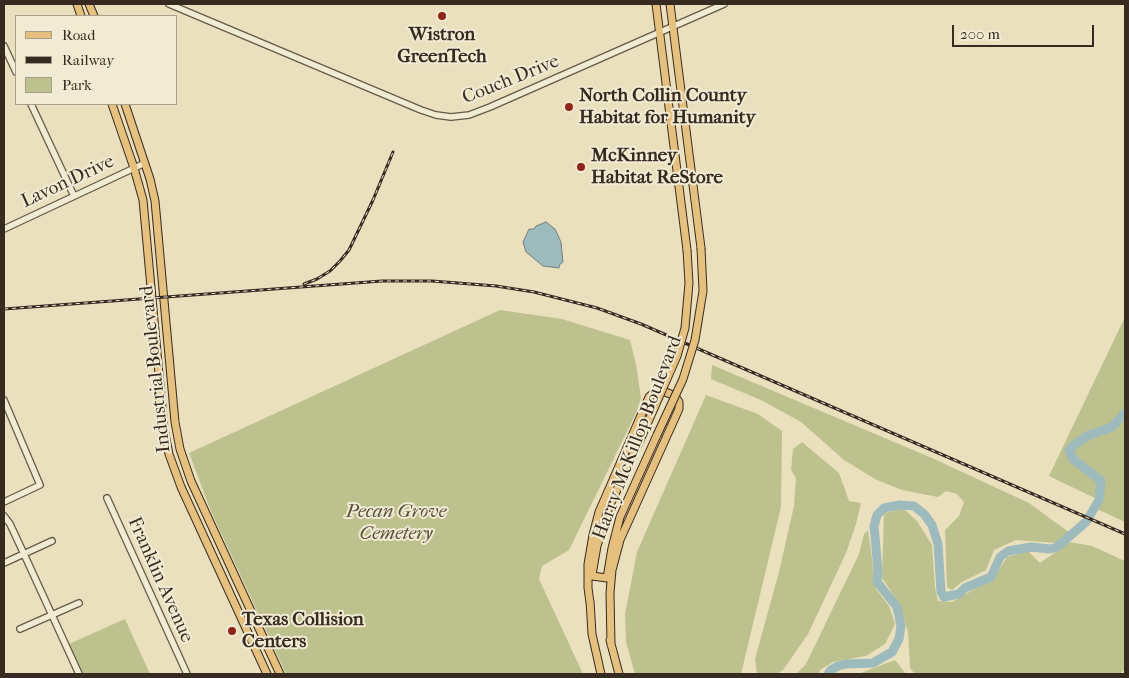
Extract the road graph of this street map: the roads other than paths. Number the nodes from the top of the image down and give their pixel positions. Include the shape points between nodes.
1 (169, 4) edge
2 (656, 4) edge
3 (670, 4) edge
4 (724, 4) edge
5 (673, 26) junction
6 (659, 33) junction
7 (4, 46) edge
8 (15, 70) edge
9 (31, 105) edge
10 (112, 105) edge
11 (125, 105) edge
12 (145, 163) junction
13 (134, 168) junction
14 (74, 196) junction
15 (4, 229) edge
16 (155, 329) junction
17 (171, 368) junction
18 (159, 371) junction
19 (4, 400) edge
20 (107, 498) dead end
21 (4, 502) edge
22 (4, 516) edge
23 (52, 541) dead end
24 (24, 554) junction
25 (228, 560) junction
26 (4, 563) edge
27 (218, 564) junction
28 (234, 573) junction
29 (592, 576) junction
30 (224, 578) junction
31 (607, 578) junction
32 (79, 603) dead end
33 (590, 603) junction
34 (52, 615) junction
35 (258, 627) junction
36 (20, 629) dead end
37 (248, 632) junction
38 (611, 645) junction
39 (272, 659) junction
40 (262, 664) junction
41 (79, 674) edge
42 (187, 674) edge
43 (267, 674) edge
44 (280, 674) edge
45 (601, 674) edge
46 (619, 674) edge

1 - 6 street, Couch Drive via 421,110 451,117 482,111
2 - 6 main road, Harry McKillop Boulevard
3 - 5 main road, Harry McKillop Boulevard
4 - 5 street, Couch Drive
5 - 6 street, Couch Drive
5 - 31 main road, Harry McKillop Boulevard, bridge via 703,283 697,333 683,379 620,517
6 - 29 main road, Harry McKillop Boulevard, bridge via 688,250 689,295 683,336 673,367 607,512
7 - 8 street
9 - 14 street
10 - 13 main road, Industrial Boulevard
11 - 12 main road, Industrial Boulevard
12 - 13 street, Lavon Drive
12 - 17 main road, Industrial Boulevard via 156,201
13 - 14 street, Lavon Drive
13 - 16 main road, Industrial Boulevard via 145,214
14 - 15 street, Lavon Drive
16 - 17 main road via 163,334 166,358
16 - 18 main road, Industrial Boulevard
17 - 18 main road
17 - 25 main road, Industrial Boulevard via 176,429 182,457
18 - 27 main road, Industrial Boulevard via 164,429 171,460
19 - 21 street via 40,485
20 - 42 street, Franklin Avenue
22 - 24 street
23 - 24 street
24 - 26 street
24 - 34 street
25 - 27 main road
25 - 28 main road, Industrial Boulevard
27 - 30 main road, Industrial Boulevard
28 - 30 main road
28 - 35 main road, Industrial Boulevard
29 - 31 main road
29 - 33 main road, Harry McKillop Boulevard
30 - 37 main road, Industrial Boulevard
31 - 38 main road, Harry McKillop Boulevard via 606,609
32 - 34 street
33 - 38 main road via 588,564 601,504 649,397 656,391 663,391 675,396 679,409 620,540 610,593
33 - 45 main road, Harry McKillop Boulevard via 592,634
34 - 36 street
34 - 41 street
35 - 37 main road
35 - 39 main road, Industrial Boulevard
37 - 40 main road, Industrial Boulevard
38 - 46 main road, Harry McKillop Boulevard
39 - 40 main road
39 - 44 main road, Industrial Boulevard
40 - 43 main road, Industrial Boulevard

